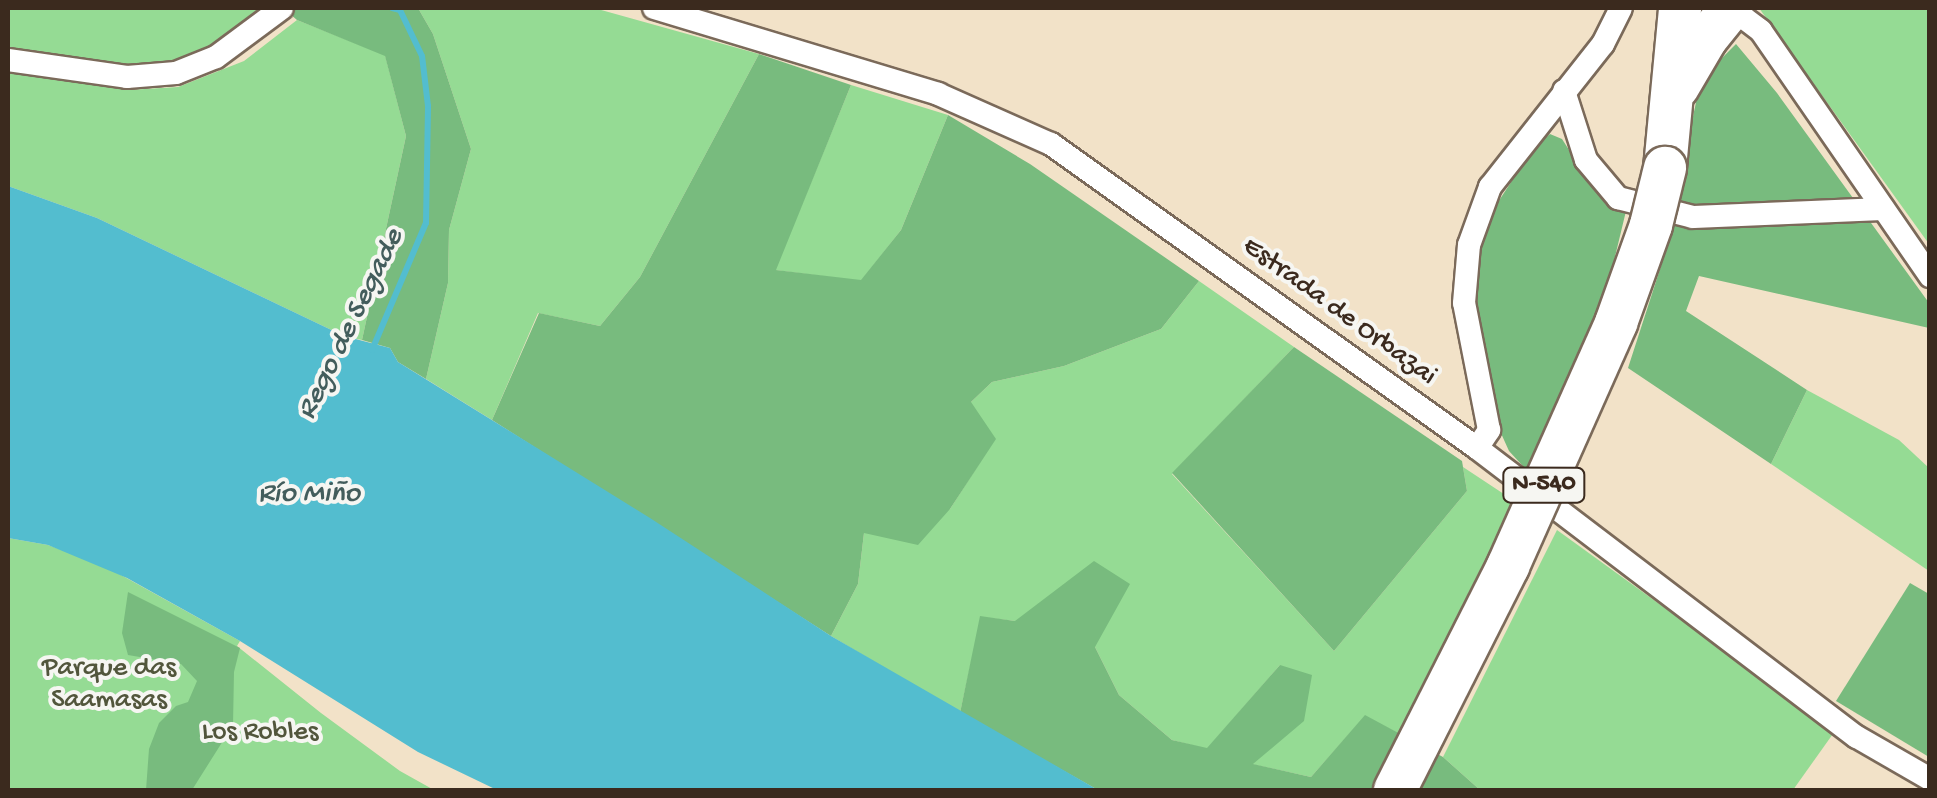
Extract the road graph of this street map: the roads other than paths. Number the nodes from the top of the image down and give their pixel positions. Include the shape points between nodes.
1 (281, 8) edge
2 (654, 8) edge
3 (1621, 8) edge
4 (1680, 8) edge
5 (1727, 10) edge
6 (8, 60) edge
7 (1564, 91) junction
8 (1674, 96) junction
9 (1882, 209) junction
10 (1930, 276) edge
11 (1477, 448) junction
12 (1930, 779) edge
13 (1395, 790) edge

1 - 6 street via 216,58 176,72 127,76
2 - 11 street, Estrada de Orbazai via 938,94 1051,144
3 - 7 street via 1603,44
4 - 8 highway, N-540
5 - 8 highway
5 - 9 street via 1760,31
7 - 9 street via 1586,160 1618,198 1692,218
7 - 11 street via 1490,187 1468,245 1464,303 1489,430
8 - 13 highway, N-540, bridge via 1652,225 1616,323 1508,566
9 - 10 street
11 - 12 street, Estrada de Orbazai via 1857,737

